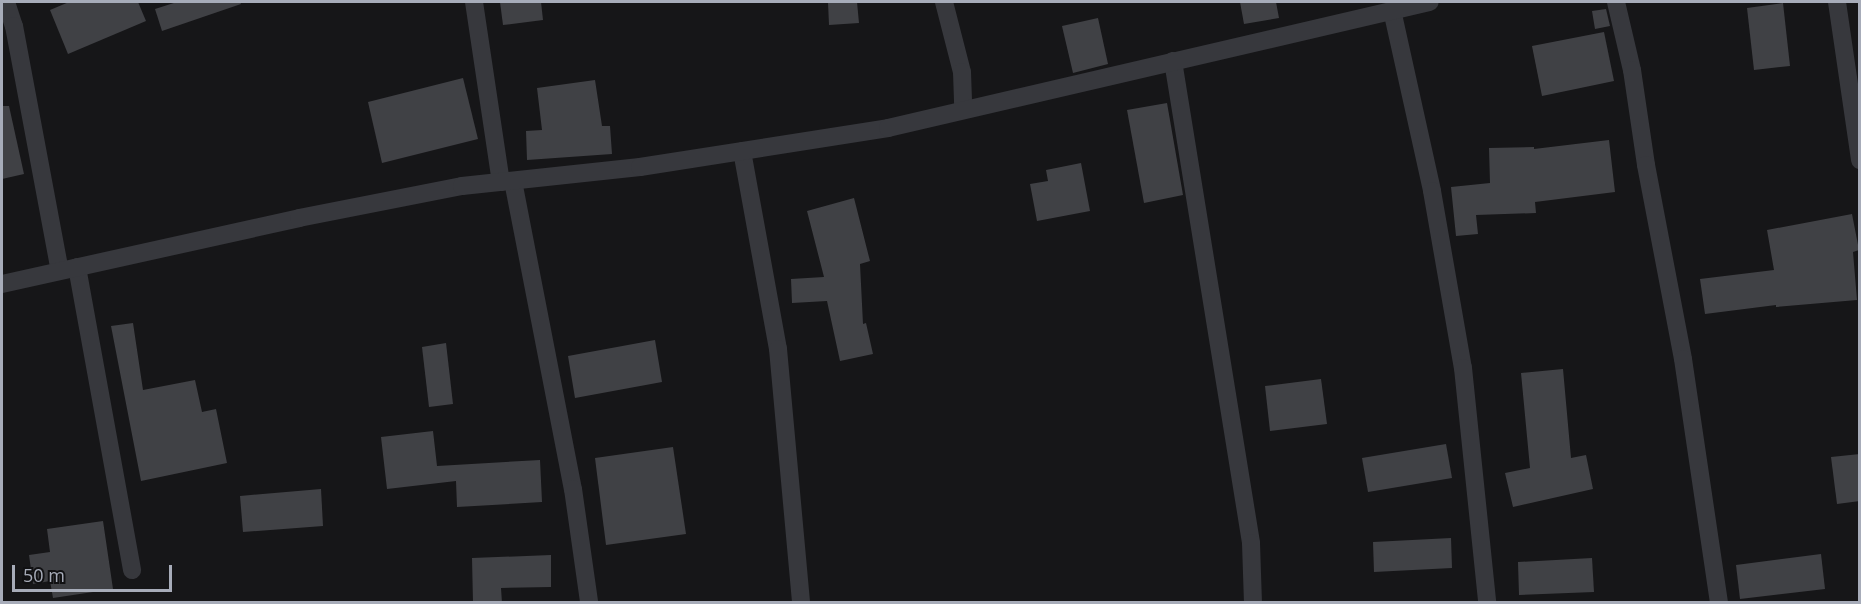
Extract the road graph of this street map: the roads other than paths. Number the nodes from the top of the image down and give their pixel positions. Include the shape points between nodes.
1 (6, 2) edge
2 (474, 2) edge
3 (944, 2) edge
4 (1430, 2) edge
5 (1616, 2) edge
6 (1837, 2) edge
7 (1392, 10) junction
8 (1173, 61) junction
9 (963, 110) junction
10 (742, 151) junction
11 (1860, 160) edge
12 (507, 181) junction
13 (69, 269) junction
14 (2, 284) edge
15 (132, 570) dead end
16 (589, 603) edge
17 (801, 603) edge
18 (1253, 603) edge
19 (1487, 603) edge
20 (1719, 603) edge

1 - 13 street
2 - 12 street
3 - 9 street via 962,72
4 - 7 street
5 - 20 street via 1632,70 1683,359
6 - 11 street
7 - 8 street
7 - 19 street via 1432,191 1463,368
8 - 9 street
8 - 18 street via 1251,543
9 - 10 street via 888,128
10 - 12 street
10 - 17 street via 778,349
12 - 13 street via 299,218
12 - 16 street via 573,489
13 - 14 street
13 - 15 street

